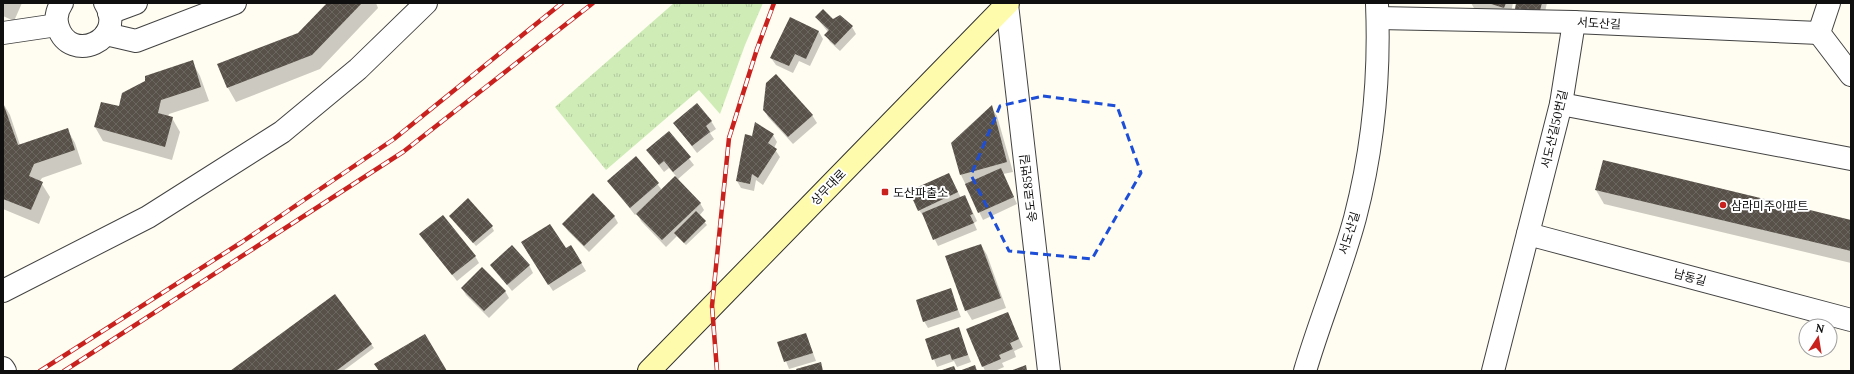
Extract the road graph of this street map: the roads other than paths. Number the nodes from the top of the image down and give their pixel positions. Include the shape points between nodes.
1 (62, 3) edge
2 (136, 3) edge
3 (235, 3) edge
4 (426, 3) edge
5 (1829, 3) edge
6 (1007, 4) edge
7 (107, 8) edge
8 (1378, 11) edge
9 (1574, 22) junction
10 (57, 25) junction
11 (3, 33) edge
12 (1819, 33) junction
13 (106, 34) junction
14 (1851, 75) edge
15 (1561, 104) junction
16 (1851, 159) edge
17 (1528, 234) junction
18 (3, 291) edge
19 (1851, 320) edge
20 (3, 368) edge
21 (5, 371) edge
22 (649, 371) edge
23 (1049, 371) edge
24 (1305, 371) edge
25 (1493, 371) edge

1 - 10 street via 56,16
2 - 7 street
3 - 13 street via 136,42
4 - 18 street via 358,70 282,132 148,217
5 - 12 street
6 - 22 main road, 상무대로
6 - 23 street, 송도로85번길
7 - 13 street via 109,27
8 - 9 street, 서도산길
8 - 24 street, 서도산길 via 1377,85 1370,142 1355,218
9 - 12 street, 서도산길
9 - 15 street, 서도산길50번길
10 - 11 street
10 - 13 street via 66,40 83,46 99,41
12 - 14 street
15 - 16 street
15 - 17 street, 서도산길50번길
17 - 19 street, 남동길
17 - 25 street, 서도산길50번길
20 - 21 street

